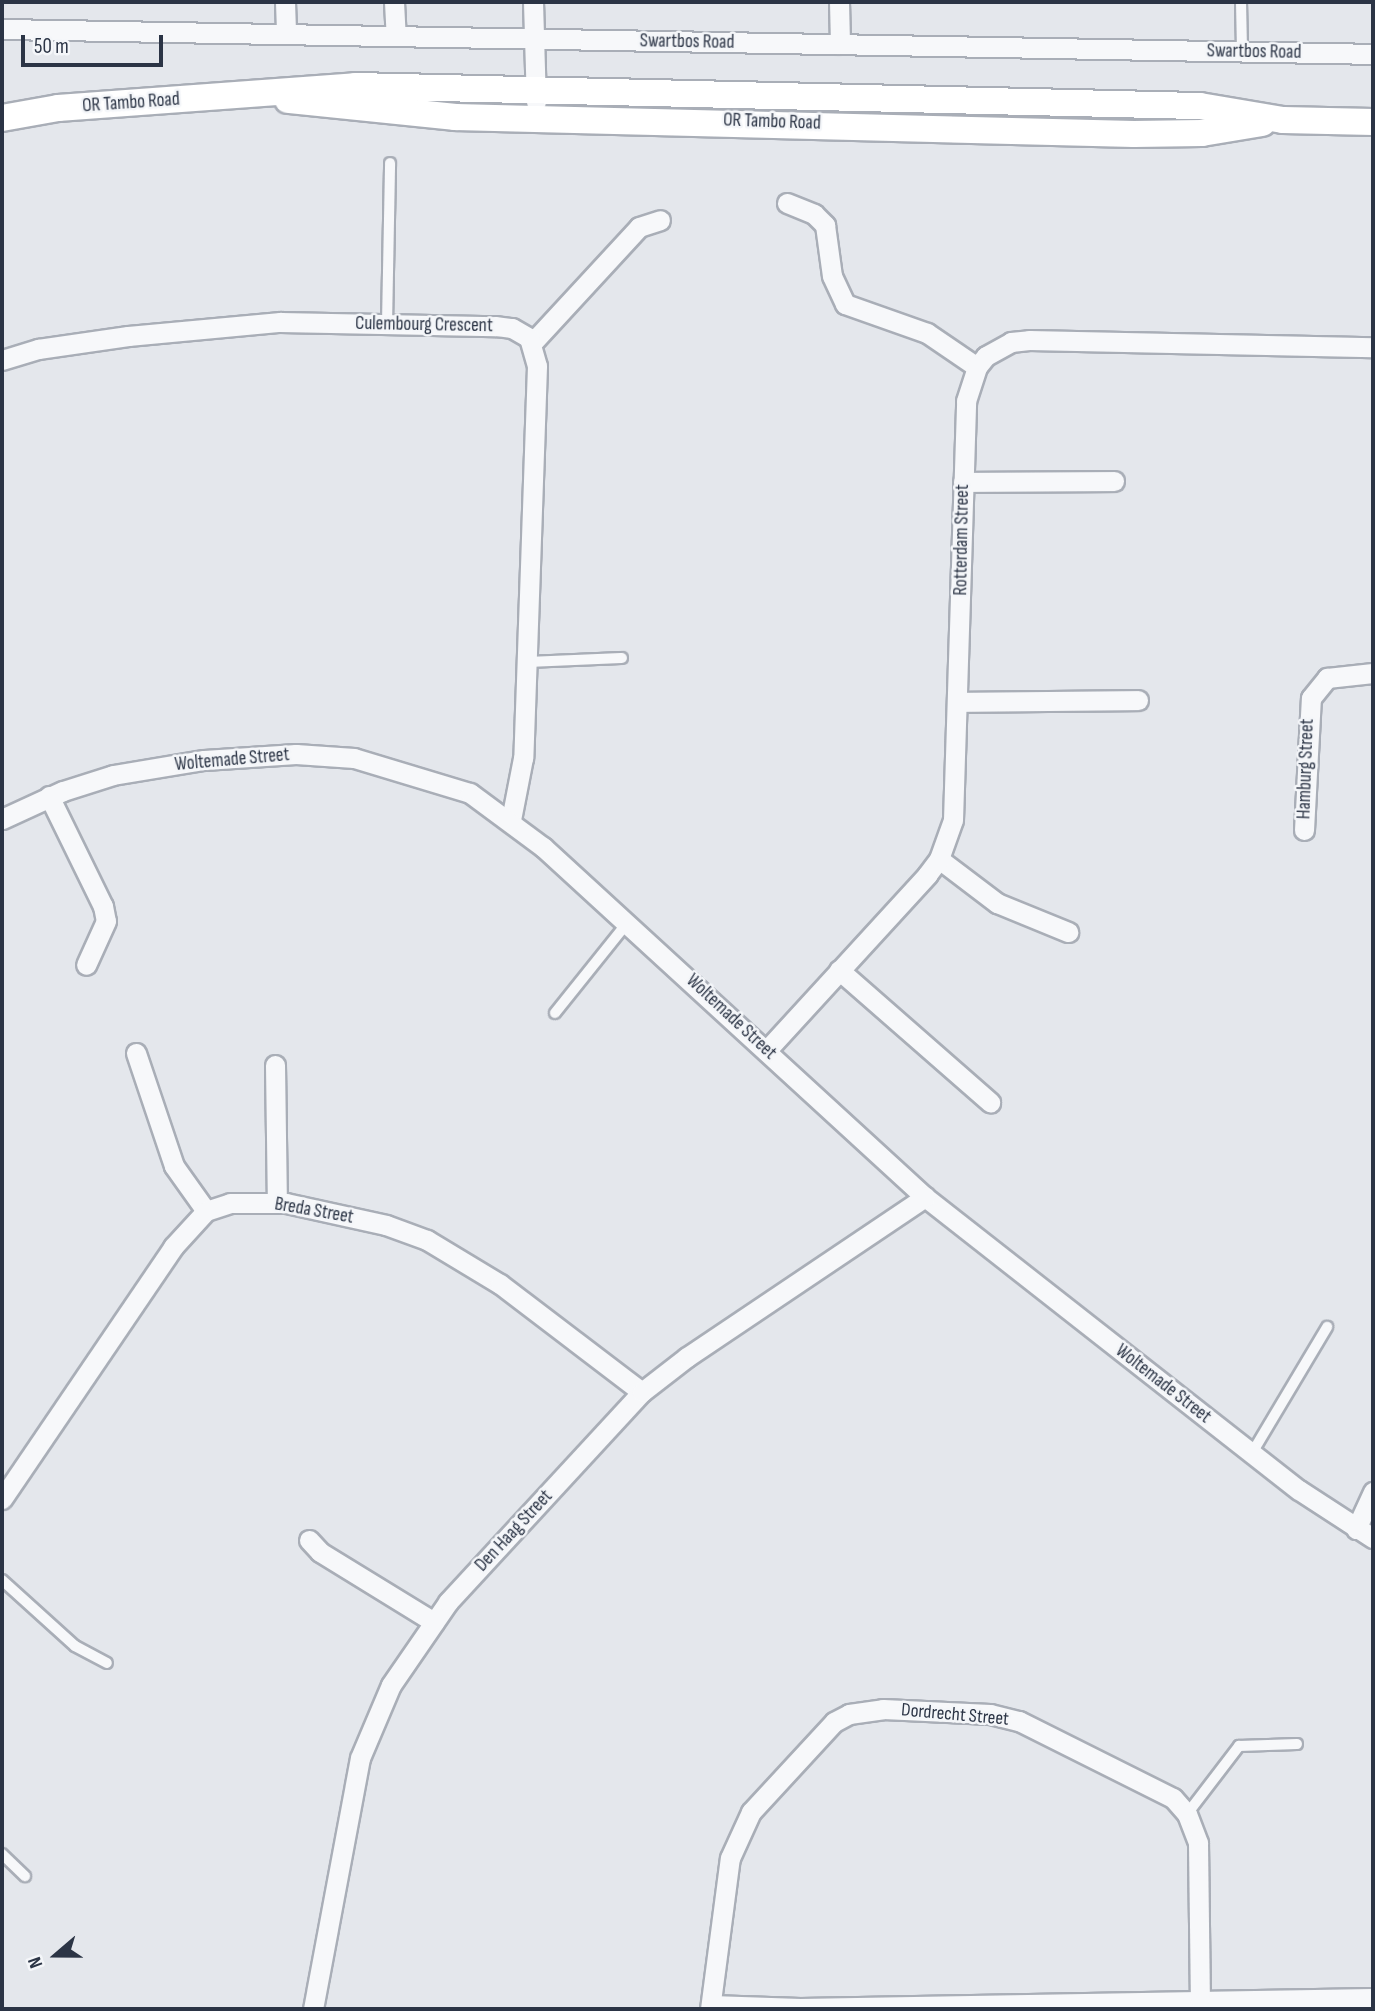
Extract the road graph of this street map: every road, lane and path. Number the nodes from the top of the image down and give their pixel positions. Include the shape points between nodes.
1 (285, 2) edge
2 (394, 2) edge
3 (533, 2) edge
4 (839, 2) edge
5 (1241, 2) edge
6 (2, 29) edge
7 (286, 34) junction
8 (396, 36) junction
9 (534, 40) junction
10 (840, 44) junction
11 (1242, 51) junction
12 (1373, 54) edge
13 (536, 89) junction
14 (262, 96) junction
15 (536, 117) junction
16 (2, 118) edge
17 (1283, 120) junction
18 (1373, 122) edge
19 (390, 163) dead end
20 (787, 202) dead end
21 (660, 220) dead end
22 (387, 324) junction
23 (533, 342) junction
24 (1373, 347) edge
25 (2, 360) edge
26 (977, 367) junction
27 (1114, 481) dead end
28 (963, 482) junction
29 (622, 658) dead end
30 (527, 662) junction
31 (1373, 673) edge
32 (1138, 700) dead end
33 (958, 702) junction
34 (49, 796) junction
35 (2, 819) edge
36 (511, 820) junction
37 (1304, 830) dead end
38 (939, 859) junction
39 (627, 922) junction
40 (1068, 932) dead end
41 (86, 965) dead end
42 (839, 970) junction
43 (555, 1013) dead end
44 (766, 1051) junction
45 (136, 1053) dead end
46 (275, 1065) dead end
47 (990, 1102) dead end
48 (925, 1197) junction
49 (277, 1203) junction
50 (206, 1211) junction
51 (1327, 1327) dead end
52 (642, 1392) junction
53 (1252, 1453) junction
54 (1373, 1492) edge
55 (2, 1499) edge
56 (1365, 1534) edge
57 (309, 1540) dead end
58 (2, 1580) edge
59 (434, 1622) junction
60 (107, 1663) dead end
61 (1297, 1744) dead end
62 (1187, 1814) junction
63 (2, 1854) edge
64 (25, 1876) dead end
65 (1200, 1998) junction
66 (1373, 1998) edge
67 (710, 2007) edge
68 (313, 2009) edge

1 - 7 street
2 - 8 street
3 - 9 street
4 - 10 street
5 - 11 lane
6 - 7 street, Swartbos Road
7 - 8 street, Swartbos Road
8 - 9 street, Swartbos Road
9 - 10 street, Swartbos Road
9 - 13 street
10 - 11 street, Swartbos Road
11 - 12 street, Swartbos Road
13 - 14 main road, OR Tambo Road via 355,86
13 - 15 street
13 - 17 main road, OR Tambo Road via 1200,106
14 - 15 main road, OR Tambo Road via 321,106 455,117
14 - 16 main road, OR Tambo Road via 58,108
15 - 17 main road, OR Tambo Road via 1134,134 1202,133
17 - 18 main road, OR Tambo Road
19 - 22 lane
20 - 26 street via 814,214 825,225 832,276 845,304 927,334
21 - 23 street via 639,227
22 - 23 street, Culembourg Crescent via 512,328
22 - 25 street, Culembourg Crescent via 218,326 38,349
23 - 30 street via 537,366
24 - 26 street via 1029,340 998,348
26 - 28 street, Rotterdam Street via 966,401
27 - 28 street
28 - 33 street, Rotterdam Street
29 - 30 lane
30 - 36 street via 523,758
31 - 37 street, Hamburg Street via 1332,676 1315,688 1308,714
32 - 33 street
33 - 38 street, Rotterdam Street via 953,820
34 - 35 street, Woltemade Street
34 - 36 street, Woltemade Street via 126,773 204,760 296,754 354,758 427,777 470,793
34 - 41 street via 103,906 106,921
36 - 39 street, Woltemade Street
38 - 40 street via 997,903
38 - 42 street, Rotterdam Street
39 - 43 lane
39 - 44 street, Woltemade Street
42 - 44 street, Rotterdam Street
42 - 47 street
44 - 48 street, Woltemade Street
45 - 50 street via 174,1166
46 - 49 street
48 - 52 street, Den Haag Street
48 - 53 street, Woltemade Street
49 - 50 street, Breda Street via 230,1203
49 - 52 street, Breda Street via 386,1225 427,1240 500,1284
50 - 55 street via 173,1247
51 - 53 lane
52 - 59 street, Den Haag Street
53 - 56 street, Woltemade Street
54 - 56 street
57 - 59 street via 320,1552
58 - 60 lane via 66,1639
59 - 68 street, Den Haag Street via 391,1685 360,1758
61 - 62 lane via 1239,1746
62 - 65 street via 1198,1843
62 - 67 street, Dordrecht Street via 1173,1798 1019,1721 936,1711 883,1709 849,1714 807,1747 751,1812 730,1858
63 - 64 lane
65 - 66 street
65 - 67 street

